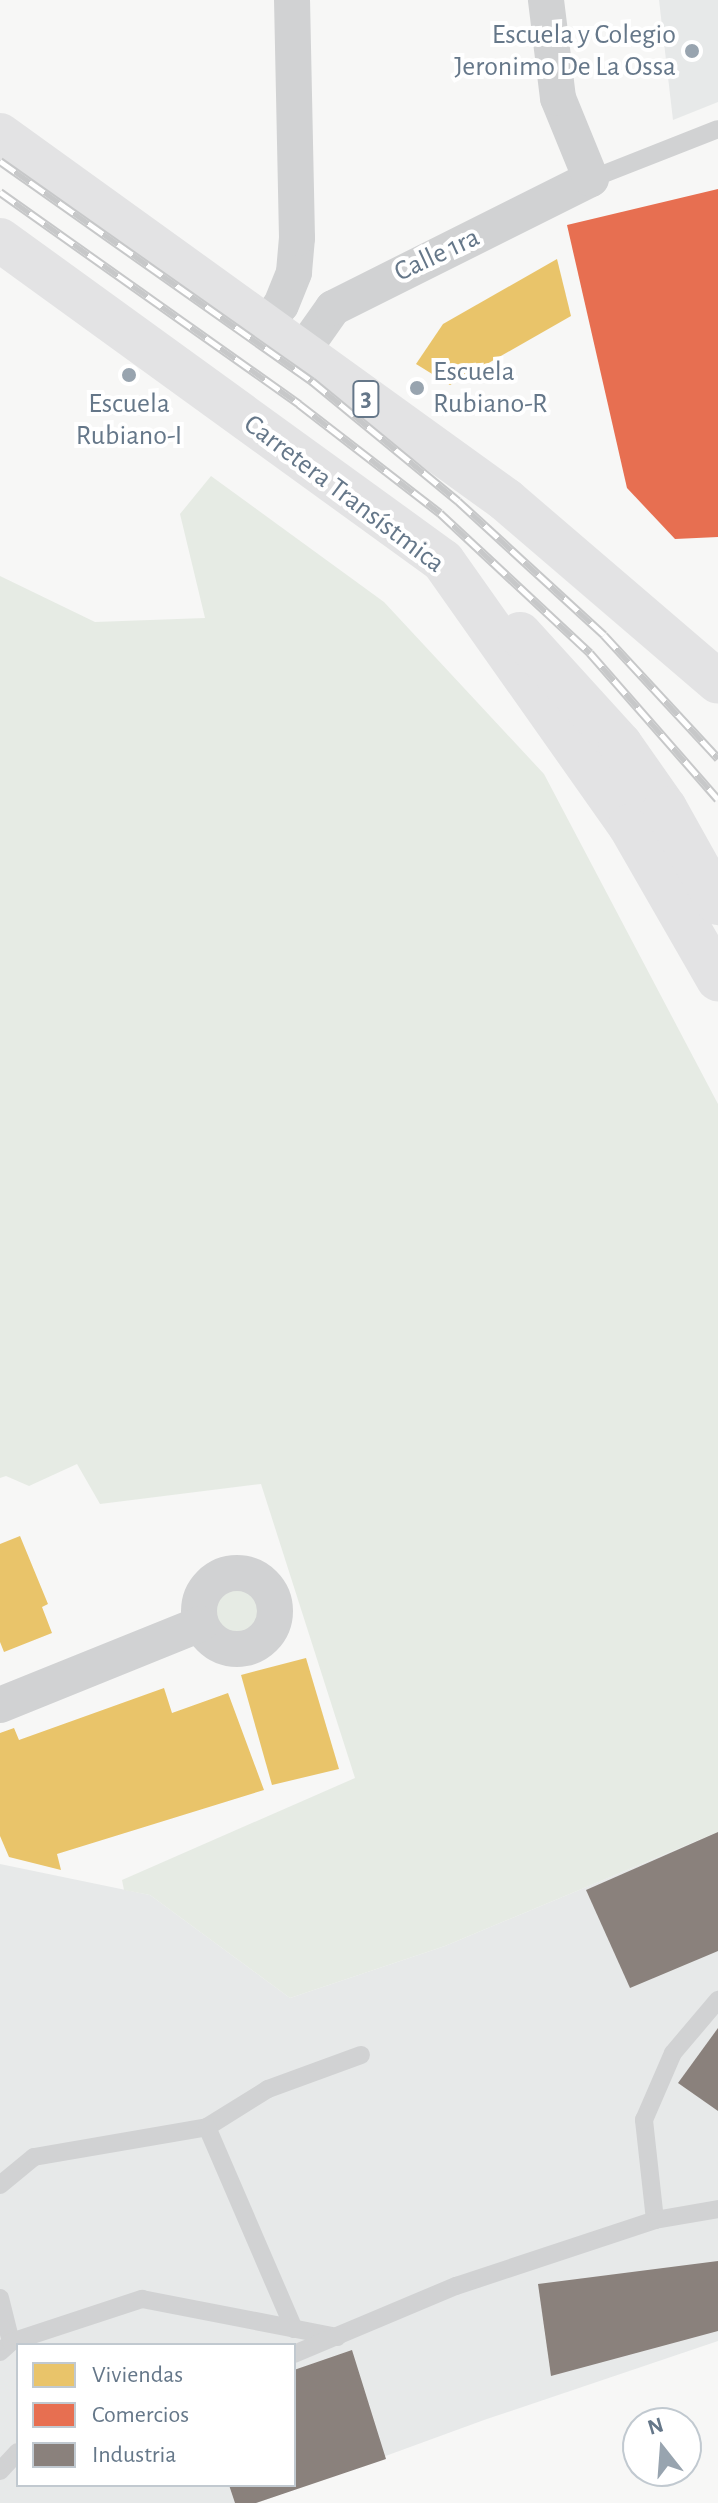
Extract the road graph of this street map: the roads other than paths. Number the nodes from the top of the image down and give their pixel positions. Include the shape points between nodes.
1 (292, 0) edge
2 (546, 0) edge
3 (718, 129) edge
4 (0, 135) edge
5 (591, 179) junction
6 (0, 240) edge
7 (263, 327) junction
8 (302, 352) junction
9 (443, 561) junction
10 (586, 568) junction
11 (718, 682) edge
12 (718, 709) edge
13 (718, 903) edge
14 (718, 979) edge
15 (200, 1624) dead end
16 (0, 1705) edge
17 (718, 2000) edge
18 (361, 2055) dead end
19 (207, 2127) junction
20 (0, 2185) edge
21 (718, 2209) edge
22 (655, 2220) junction
23 (0, 2298) edge
24 (294, 2329) junction
25 (339, 2338) junction
26 (16, 2343) edge
27 (5, 2347) edge
28 (296, 2353) edge
29 (11, 2452) edge
30 (0, 2471) edge

1 - 7 street via 294,272 281,305
2 - 5 street via 558,98
3 - 5 lane
4 - 7 main road, 3
5 - 8 street, Calle 1ra via 333,308
6 - 9 main road, Carretera Transístmica
7 - 8 main road, 3
8 - 10 main road, 3 via 506,500
9 - 13 main road via 535,648 611,733 665,808
9 - 14 main road, Carretera Transístmica via 630,826
10 - 11 main road, 3
10 - 12 main road
15 - 16 street
17 - 22 lane via 673,2053 644,2120
18 - 19 lane via 268,2089
19 - 20 lane via 34,2157
19 - 24 lane
21 - 22 lane
22 - 25 lane via 456,2286
23 - 27 lane
24 - 25 lane
24 - 26 lane via 142,2299
25 - 28 lane
29 - 30 lane

